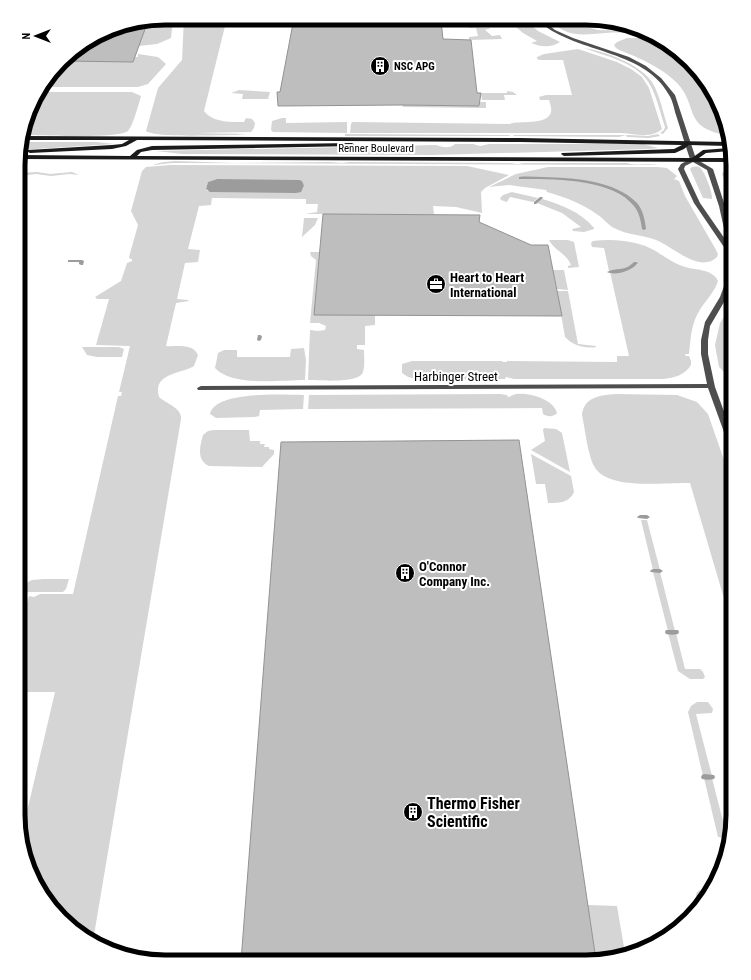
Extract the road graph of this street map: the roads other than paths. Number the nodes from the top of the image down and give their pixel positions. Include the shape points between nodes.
1 (546, 25) edge
2 (28, 138) edge
3 (136, 138) junction
4 (416, 139) junction
5 (688, 143) junction
6 (724, 144) edge
7 (725, 150) edge
8 (25, 152) edge
9 (25, 156) edge
10 (132, 157) junction
11 (499, 159) junction
12 (693, 160) junction
13 (726, 160) edge
14 (726, 219) edge
15 (726, 245) edge
16 (726, 292) edge
17 (712, 386) junction
18 (201, 388) dead end
19 (726, 426) edge

1 - 5 street via 565,36 639,63 659,78 672,95
2 - 3 main road, Renner Boulevard
3 - 4 main road, Renner Boulevard
3 - 8 main road via 124,145 112,147
4 - 5 main road, Renner Boulevard
4 - 10 main road via 381,144 152,148 139,151
5 - 6 main road, Renner Boulevard
5 - 11 main road via 675,151 518,155
5 - 12 street
7 - 12 main road via 705,151
9 - 10 main road, Renner Boulevard
10 - 11 main road, Renner Boulevard
11 - 12 main road, Renner Boulevard
12 - 13 main road, Renner Boulevard
12 - 14 street via 710,169
12 - 15 street via 681,169 697,203
16 - 17 street via 704,336 704,360
17 - 18 street, Harbinger Street
17 - 19 street

